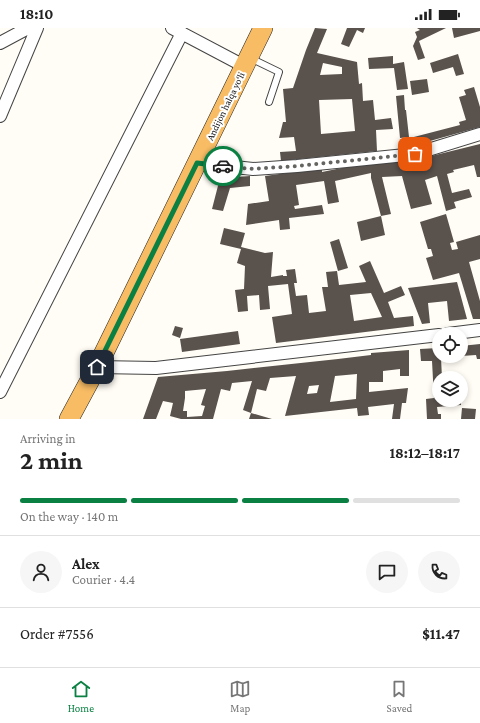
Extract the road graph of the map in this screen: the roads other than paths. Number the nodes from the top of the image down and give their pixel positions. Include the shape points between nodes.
1 (28, 28) edge
2 (37, 28) edge
3 (263, 28) edge
4 (177, 30) edge
5 (0, 44) edge
6 (246, 61) junction
7 (269, 102) dead end
8 (0, 116) edge
9 (480, 134) edge
10 (197, 163) junction
11 (480, 330) edge
12 (468, 332) edge
13 (432, 336) edge
14 (97, 367) junction
15 (0, 392) edge
16 (69, 419) edge

1 - 5 street
2 - 8 street
3 - 6 highway, Andijon halqa yo‘li
4 - 6 street
4 - 15 street
6 - 7 lane via 279,72
6 - 10 highway, Andijon halqa yo‘li
9 - 10 street via 415,154 253,169
10 - 14 highway, Andijon halqa yo‘li
11 - 12 street
13 - 14 street via 156,368
14 - 16 highway, Andijon halqa yo‘li

